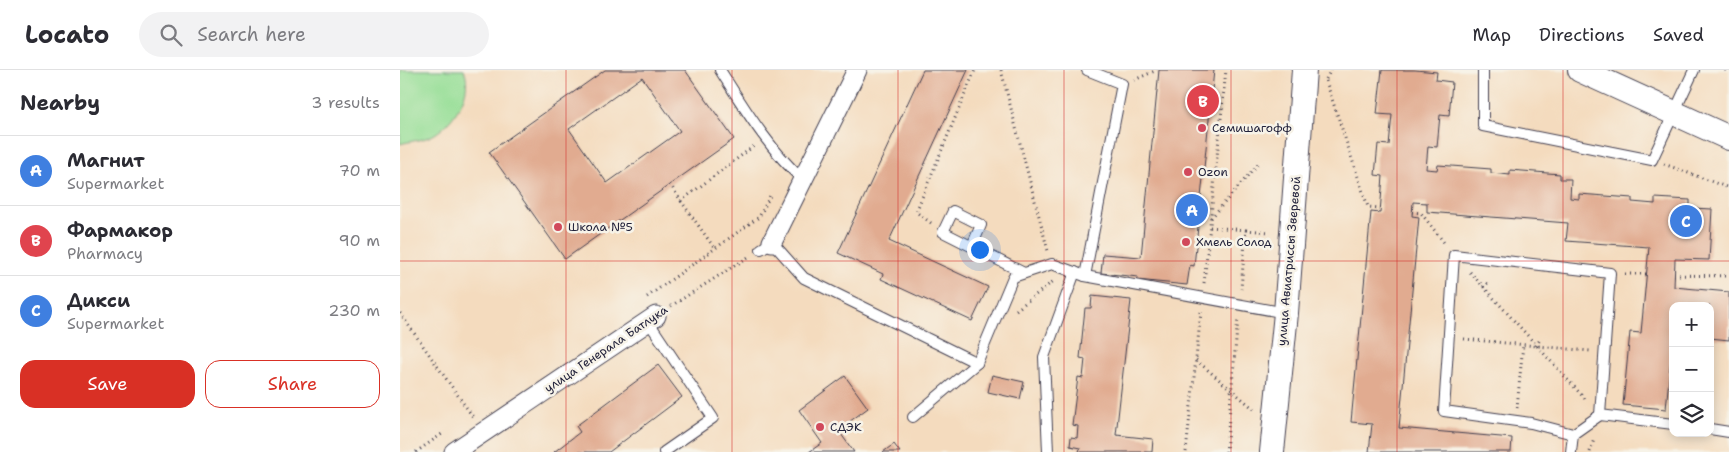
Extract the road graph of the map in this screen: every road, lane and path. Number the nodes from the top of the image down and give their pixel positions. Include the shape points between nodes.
1 (720, 70) edge
2 (857, 70) edge
3 (975, 70) edge
4 (1001, 70) edge
5 (1087, 70) edge
6 (1157, 70) edge
7 (1226, 70) edge
8 (1331, 70) edge
9 (1483, 70) edge
10 (1580, 70) edge
11 (1694, 70) edge
12 (1725, 70) edge
13 (1311, 72) edge
14 (1729, 72) edge
15 (1326, 80) junction
16 (1122, 84) junction
17 (1673, 112) junction
18 (764, 138) junction
19 (1729, 138) edge
20 (1652, 160) junction
21 (1260, 162) dead end
22 (787, 166) junction
23 (803, 180) junction
24 (670, 184) dead end
25 (1729, 188) edge
26 (681, 201) junction
27 (1380, 208) dead end
28 (1412, 212) dead end
29 (1211, 218) junction
30 (1210, 226) junction
31 (943, 232) junction
32 (767, 246) junction
33 (972, 246) junction
34 (714, 249) junction
35 (1454, 255) junction
36 (1052, 264) junction
37 (1072, 271) junction
38 (1024, 273) junction
39 (1610, 273) junction
40 (1647, 274) dead end
41 (1674, 275) dead end
42 (1086, 276) junction
43 (1729, 276) edge
44 (1489, 282) dead end
45 (1483, 287) junction
46 (1202, 298) junction
47 (639, 302) dead end
48 (1239, 304) junction
49 (400, 313) edge
50 (1286, 313) junction
51 (652, 319) junction
52 (992, 328) junction
53 (1449, 338) junction
54 (1541, 338) dead end
55 (1523, 344) junction
56 (1536, 346) junction
57 (1604, 352) junction
58 (1196, 359) junction
59 (977, 363) junction
60 (1232, 392) junction
61 (479, 410) dead end
62 (471, 415) junction
63 (1600, 415) junction
64 (913, 417) dead end
65 (463, 420) dead end
66 (1516, 421) junction
67 (1669, 424) edge
68 (1274, 426) junction
69 (1714, 430) edge
70 (448, 431) dead end
71 (483, 431) junction
72 (1729, 432) edge
73 (1573, 434) junction
74 (416, 452) edge
75 (454, 452) edge
76 (664, 452) edge
77 (1048, 452) edge
78 (1186, 452) edge
79 (1226, 452) edge
80 (1272, 452) edge
81 (1571, 452) edge

1 - 18 lane
2 - 23 street
3 - 31 path via 916,212
4 - 36 path
5 - 16 lane
6 - 16 path
7 - 29 path
8 - 15 path
9 - 20 lane via 1482,126
10 - 17 street
11 - 17 lane
12 - 14 path
13 - 15 path
13 - 50 street, улица Авиатриссы Зверевой
15 - 27 path via 1368,207
16 - 42 lane
17 - 19 street
17 - 20 lane
18 - 22 lane
18 - 26 path
20 - 25 path
21 - 29 path
22 - 23 lane
22 - 34 path via 759,217
23 - 32 street
24 - 26 path
26 - 34 path
28 - 35 path via 1421,213
29 - 30 path
30 - 46 path
30 - 48 path via 1246,230
31 - 33 lane
31 - 33 lane via 953,211 974,221 981,225
32 - 51 path, улица Генерала Батлука
32 - 59 lane via 804,278
33 - 38 lane
34 - 47 path
35 - 39 lane
35 - 45 path
35 - 53 lane
36 - 37 lane
36 - 38 lane
37 - 42 lane
37 - 52 path
37 - 77 lane via 1044,356
38 - 52 lane via 1013,277
39 - 40 path
39 - 57 lane
41 - 43 path
42 - 46 lane
44 - 45 path
45 - 56 path
46 - 48 lane
46 - 58 path
48 - 50 lane
48 - 60 path
49 - 62 path
50 - 68 street, улица Авиатриссы Зверевой
51 - 71 street, улица Генерала Батлука
51 - 76 lane via 713,418
52 - 59 lane
53 - 55 path
53 - 66 lane via 1444,411
54 - 56 path
55 - 56 path
55 - 66 path
56 - 57 path
56 - 63 path
57 - 63 lane
58 - 60 path
58 - 78 path
59 - 64 lane
60 - 68 path
60 - 79 path
61 - 62 path
62 - 65 path
62 - 71 path
63 - 67 lane
63 - 73 lane
66 - 73 lane
68 - 80 street, улица Авиатриссы Зверевой
69 - 72 lane
70 - 74 path
71 - 75 street, улица Генерала Батлука
73 - 81 lane

